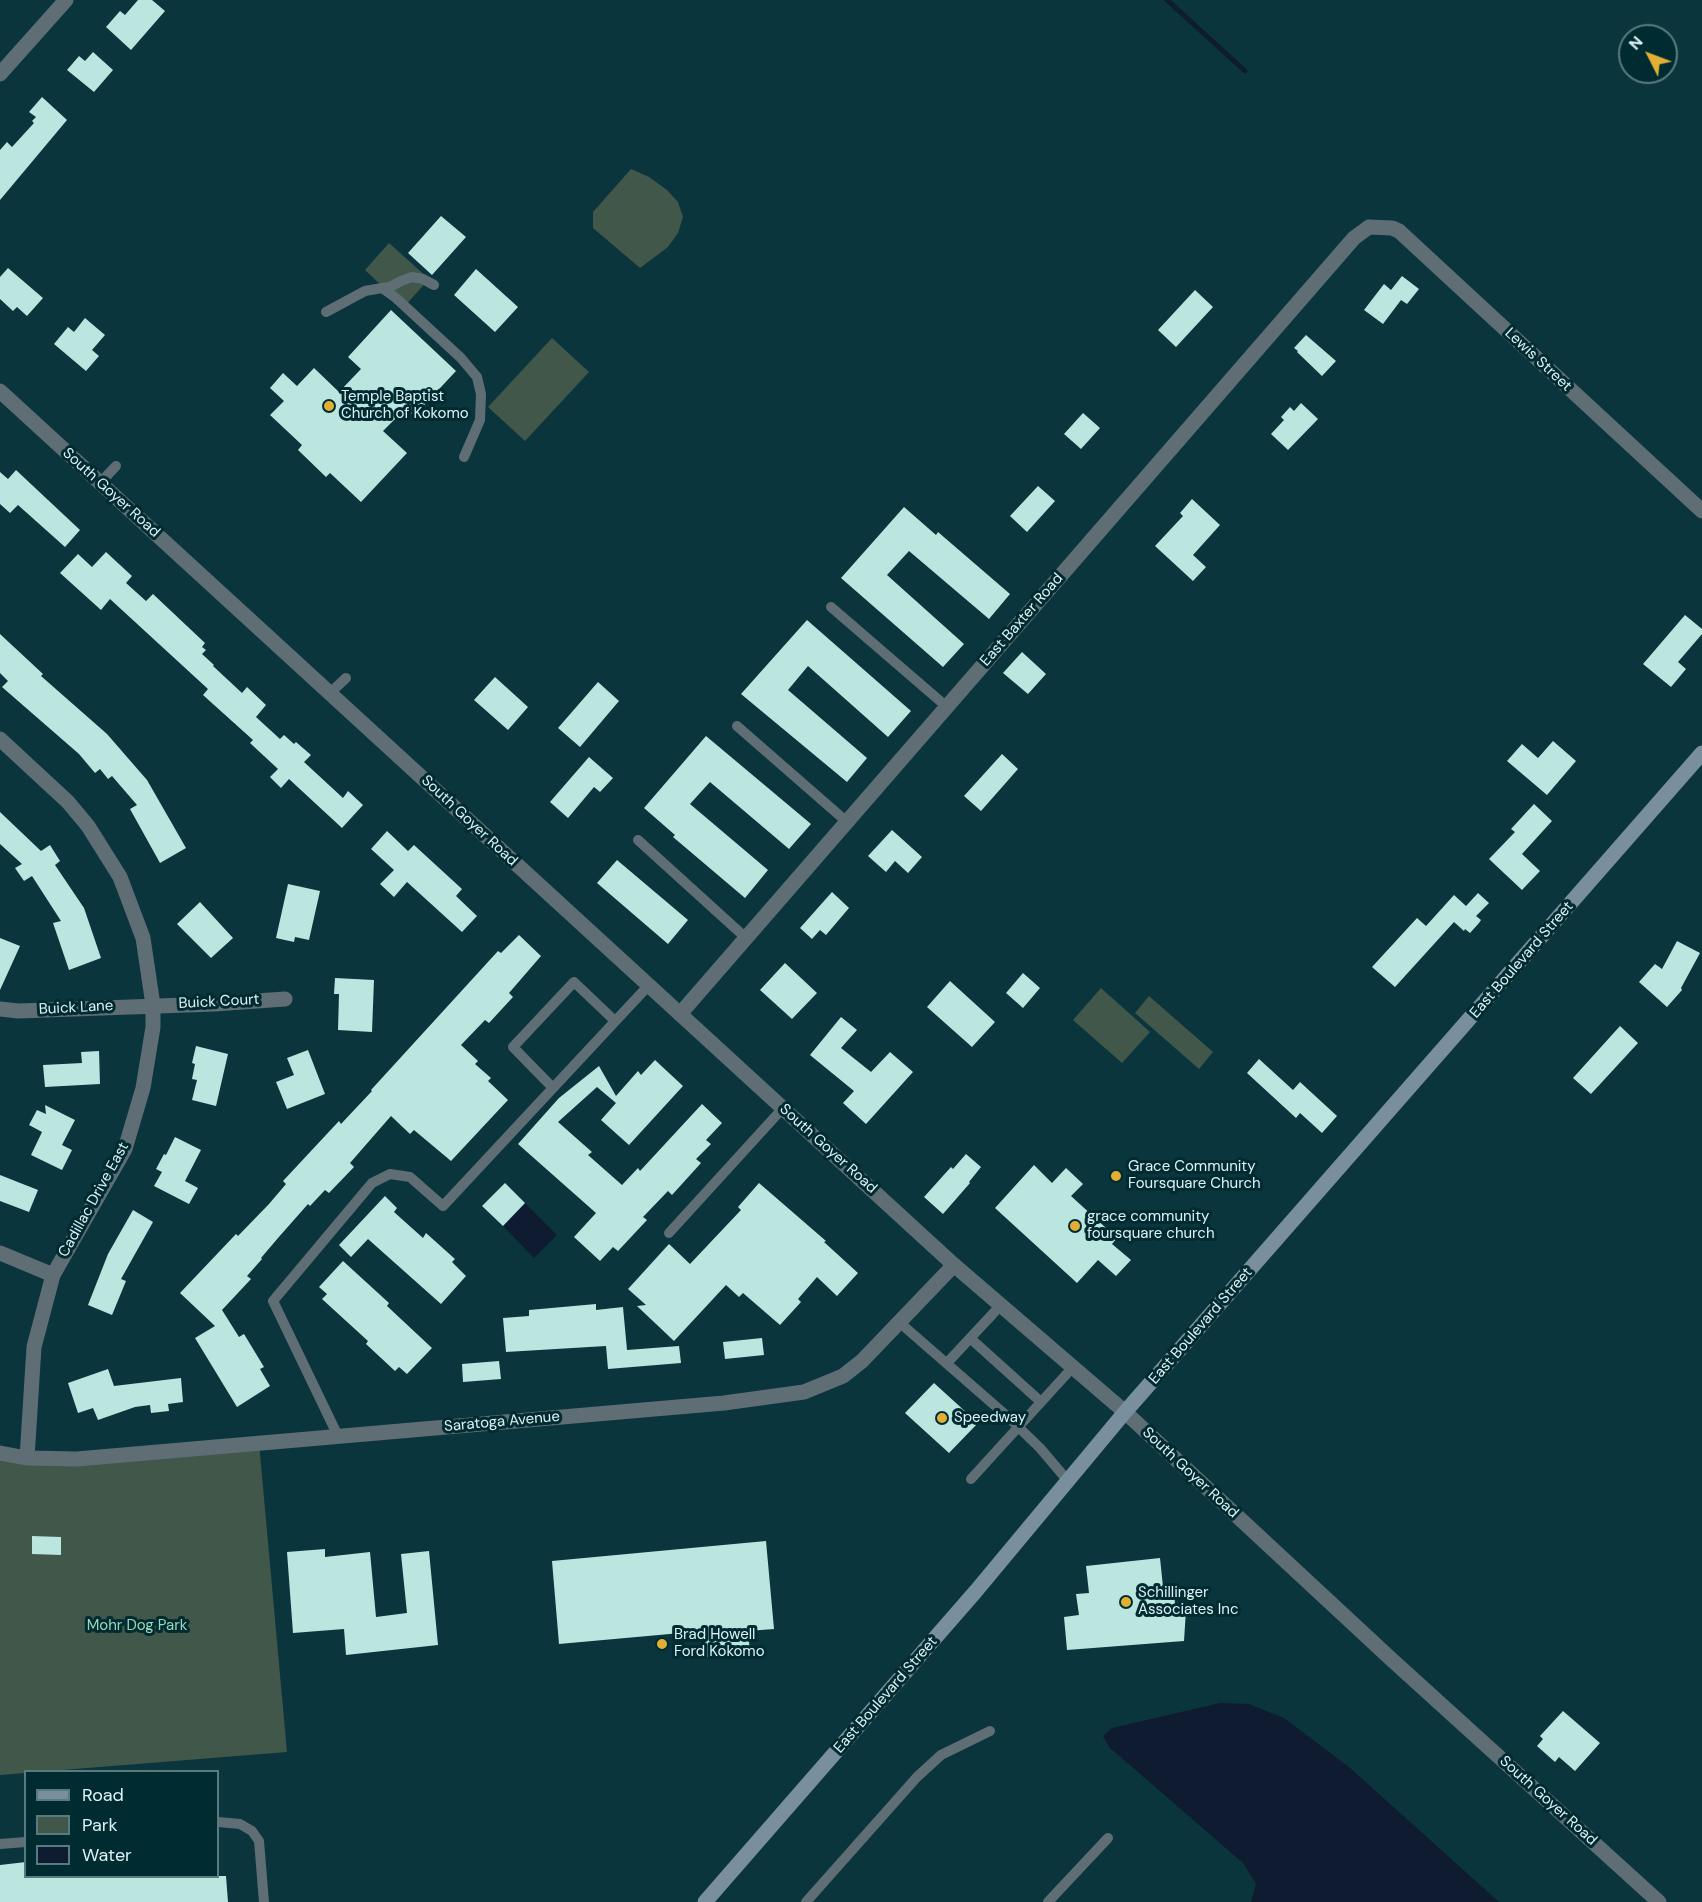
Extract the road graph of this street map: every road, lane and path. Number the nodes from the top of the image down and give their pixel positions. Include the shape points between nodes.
1 (66, 0) edge
2 (0, 74) edge
3 (1367, 229) joint
4 (434, 285) dead end
5 (382, 288) junction
6 (326, 312) dead end
7 (0, 391) edge
8 (464, 458) dead end
9 (116, 466) dead end
10 (100, 483) junction
11 (1702, 512) edge
12 (831, 607) dead end
13 (346, 678) dead end
14 (330, 693) junction
15 (947, 707) junction
16 (737, 726) dead end
17 (0, 740) edge
18 (1702, 753) edge
19 (847, 822) junction
20 (638, 840) dead end
21 (746, 938) junction
22 (649, 985) junction
23 (285, 999) dead end
24 (153, 1005) junction
25 (0, 1009) edge
26 (680, 1014) junction
27 (615, 1021) junction
28 (553, 1088) junction
29 (783, 1108) junction
30 (669, 1233) dead end
31 (0, 1253) edge
32 (954, 1264) junction
33 (53, 1275) junction
34 (1001, 1305) junction
35 (899, 1322) junction
36 (970, 1338) junction
37 (947, 1363) junction
38 (1073, 1367) junction
39 (1041, 1402) junction
40 (1125, 1412) junction
41 (1019, 1427) junction
42 (338, 1436) junction
43 (0, 1453) edge
44 (27, 1458) junction
45 (971, 1479) dead end
46 (1068, 1481) junction
47 (990, 1731) dead end
48 (219, 1822) edge
49 (1108, 1838) dead end
50 (24, 1842) edge
51 (0, 1844) edge
52 (264, 1902) edge
53 (705, 1902) edge
54 (806, 1902) edge
55 (1048, 1902) edge
56 (1659, 1902) edge

1 - 2 street
3 - 11 street, Lewis Street via 1399,231
3 - 15 street, East Baxter Road via 1354,237
4 - 5 lane via 412,277
5 - 6 lane via 365,291
5 - 8 lane via 477,377 480,420
7 - 10 street, South Goyer Road
9 - 10 lane
10 - 14 street, South Goyer Road
12 - 15 lane
13 - 14 lane
14 - 22 street, South Goyer Road
15 - 19 street, East Baxter Road
16 - 19 lane
17 - 24 street, Cadillac Drive East via 68,802 120,877 143,938
18 - 40 main road, East Boulevard Street
19 - 21 street, East Baxter Road
20 - 21 lane
21 - 26 street, East Baxter Road
22 - 26 street, South Goyer Road
22 - 27 lane
23 - 24 street, Buick Court
24 - 25 street, Buick Lane
24 - 33 street, Cadillac Drive East via 143,1088 125,1149
26 - 29 street, South Goyer Road
27 - 28 lane
27 - 28 lane via 574,982 513,1047
28 - 42 lane via 443,1206 410,1177 390,1174 372,1183 273,1301
29 - 30 lane
29 - 32 street, South Goyer Road
31 - 33 street
32 - 34 street, South Goyer Road
32 - 35 street, Saratoga Avenue
33 - 44 street, Cadillac Drive East via 34,1347
34 - 36 lane
34 - 38 street, South Goyer Road
35 - 37 lane
35 - 42 street, Saratoga Avenue via 843,1376 804,1392 724,1403
36 - 37 lane
36 - 39 lane
37 - 41 lane
38 - 39 lane
38 - 40 street, South Goyer Road
39 - 41 lane
40 - 46 main road, East Boulevard Street
40 - 56 street, South Goyer Road via 1382,1652
41 - 45 lane
41 - 46 lane
42 - 44 street, Saratoga Avenue via 77,1458
43 - 44 street, Saratoga Avenue
46 - 53 main road, East Boulevard Street
47 - 54 lane via 941,1755 917,1777
48 - 52 lane via 240,1824 259,1841
49 - 55 lane
50 - 51 lane

